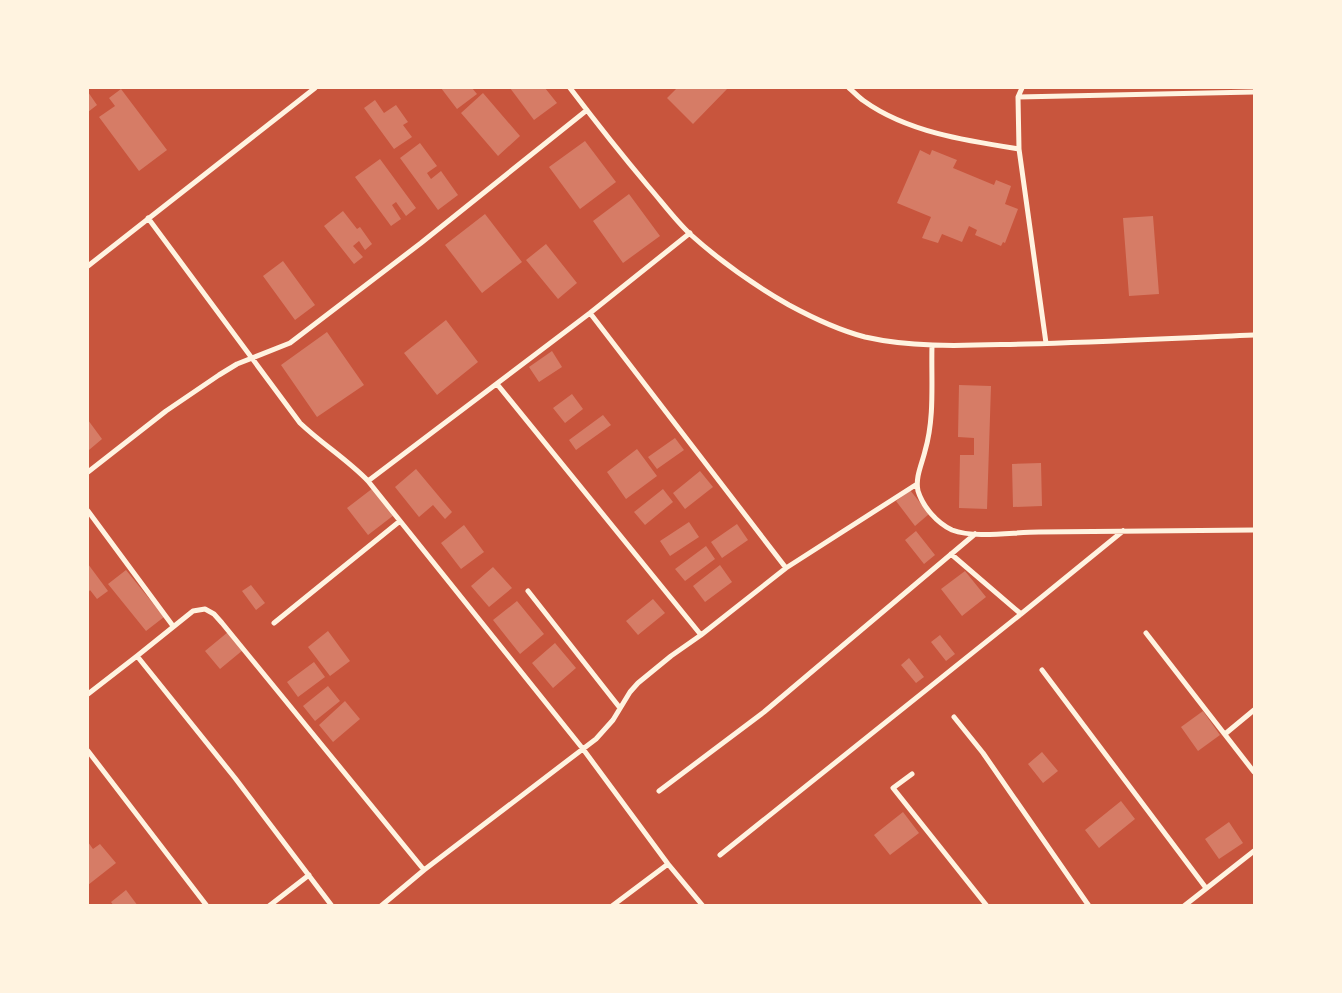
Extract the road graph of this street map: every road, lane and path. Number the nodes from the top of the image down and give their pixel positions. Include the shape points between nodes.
1 (315, 88) edge
2 (570, 88) edge
3 (849, 88) edge
4 (1022, 88) edge
5 (1225, 88) edge
6 (1254, 92) edge
7 (1217, 93) junction
8 (1018, 97) junction
9 (587, 110) junction
10 (1019, 149) junction
11 (148, 218) junction
12 (690, 233) junction
13 (88, 266) edge
14 (590, 314) junction
15 (1254, 335) edge
16 (1046, 343) junction
17 (932, 345) junction
18 (251, 358) junction
19 (497, 384) junction
20 (88, 472) edge
21 (368, 481) junction
22 (917, 484) junction
23 (88, 511) edge
24 (400, 521) junction
25 (1254, 530) edge
26 (1123, 531) junction
27 (975, 534) junction
28 (951, 554) junction
29 (786, 568) junction
30 (528, 591) dead end
31 (1021, 614) junction
32 (274, 623) dead end
33 (173, 626) junction
34 (1146, 633) dead end
35 (701, 635) junction
36 (137, 656) junction
37 (1042, 670) dead end
38 (88, 694) edge
39 (620, 708) junction
40 (1254, 710) edge
41 (954, 717) dead end
42 (1225, 734) junction
43 (583, 749) junction
44 (88, 751) edge
45 (1254, 772) edge
46 (912, 774) dead end
47 (659, 791) dead end
48 (1254, 851) edge
49 (720, 855) dead end
50 (668, 864) junction
51 (424, 870) junction
52 (309, 875) junction
53 (1206, 888) junction
54 (207, 906) edge
55 (269, 906) edge
56 (332, 906) edge
57 (381, 906) edge
58 (612, 906) edge
59 (703, 906) edge
60 (987, 906) edge
61 (1090, 906) edge
62 (1184, 906) edge

1 - 11 street
2 - 9 street
3 - 10 street via 906,124 963,140
4 - 8 street
5 - 7 street
6 - 7 street
7 - 8 street
8 - 10 street
9 - 12 street
9 - 18 street via 421,244 290,343
10 - 16 street
11 - 13 street
11 - 18 street
12 - 14 street
12 - 17 street via 736,271 808,315 866,337
14 - 19 street
14 - 29 street
15 - 16 street
16 - 17 street
17 - 22 street via 931,422
18 - 20 street via 219,375 166,411
18 - 21 street via 300,423
19 - 21 street
19 - 35 street
21 - 24 street
22 - 27 street via 922,500 942,524 952,530
22 - 29 street
23 - 33 street
24 - 32 street
24 - 43 street
25 - 26 street
26 - 27 street
26 - 31 street
27 - 28 street
28 - 31 street
28 - 47 street via 764,712
29 - 35 street
30 - 39 street
31 - 49 street
33 - 36 street
33 - 51 street via 199,609 214,614
34 - 42 street
35 - 39 street via 638,683
36 - 38 street
36 - 52 street
37 - 53 street
39 - 43 street via 604,731
40 - 42 street
41 - 61 street via 983,753
42 - 45 street
43 - 50 street
43 - 51 street
44 - 54 street
46 - 60 street via 893,788
48 - 53 street
50 - 58 street
50 - 59 street
51 - 57 street
52 - 55 street
52 - 56 street
53 - 62 street

